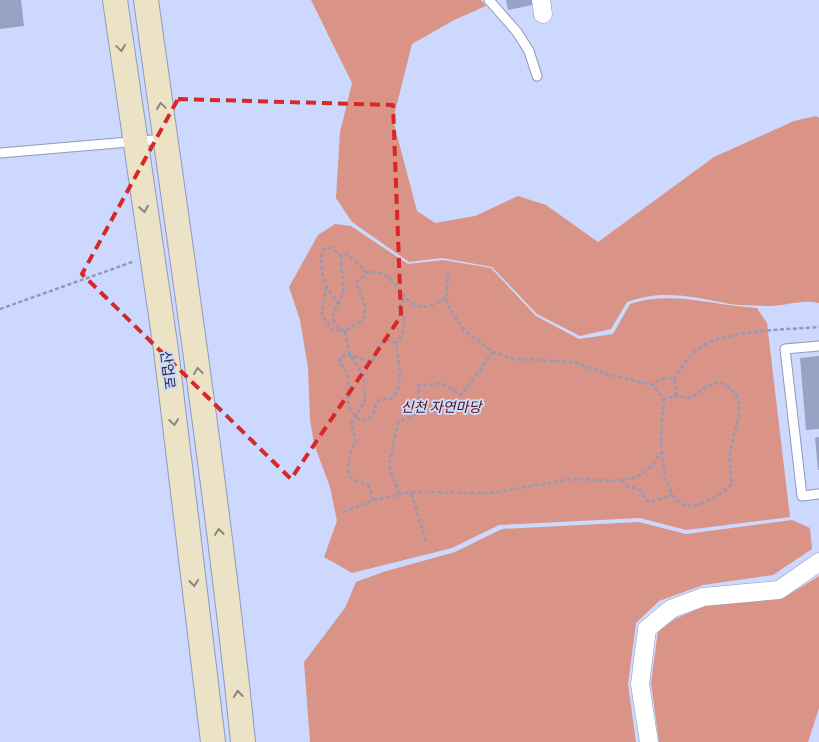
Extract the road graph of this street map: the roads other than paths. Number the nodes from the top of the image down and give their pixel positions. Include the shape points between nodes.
1 (115, 0) edge
2 (146, 0) edge
3 (489, 0) edge
4 (537, 76) dead end
5 (165, 139) junction
6 (134, 142) junction
7 (0, 153) edge
8 (819, 346) edge
9 (819, 494) edge
10 (819, 562) edge
11 (213, 742) edge
12 (243, 742) edge
13 (649, 742) edge

1 -> 6 main road, 산업로
5 -> 2 main road
3 - 4 lane via 517,32 529,51
5 - 6 lane
12 -> 5 main road via 227,592
6 - 7 lane
6 -> 11 main road, 산업로 via 167,360
8 - 9 lane via 785,350 802,496
10 - 13 street via 779,590 703,597 671,609 648,629 640,684

